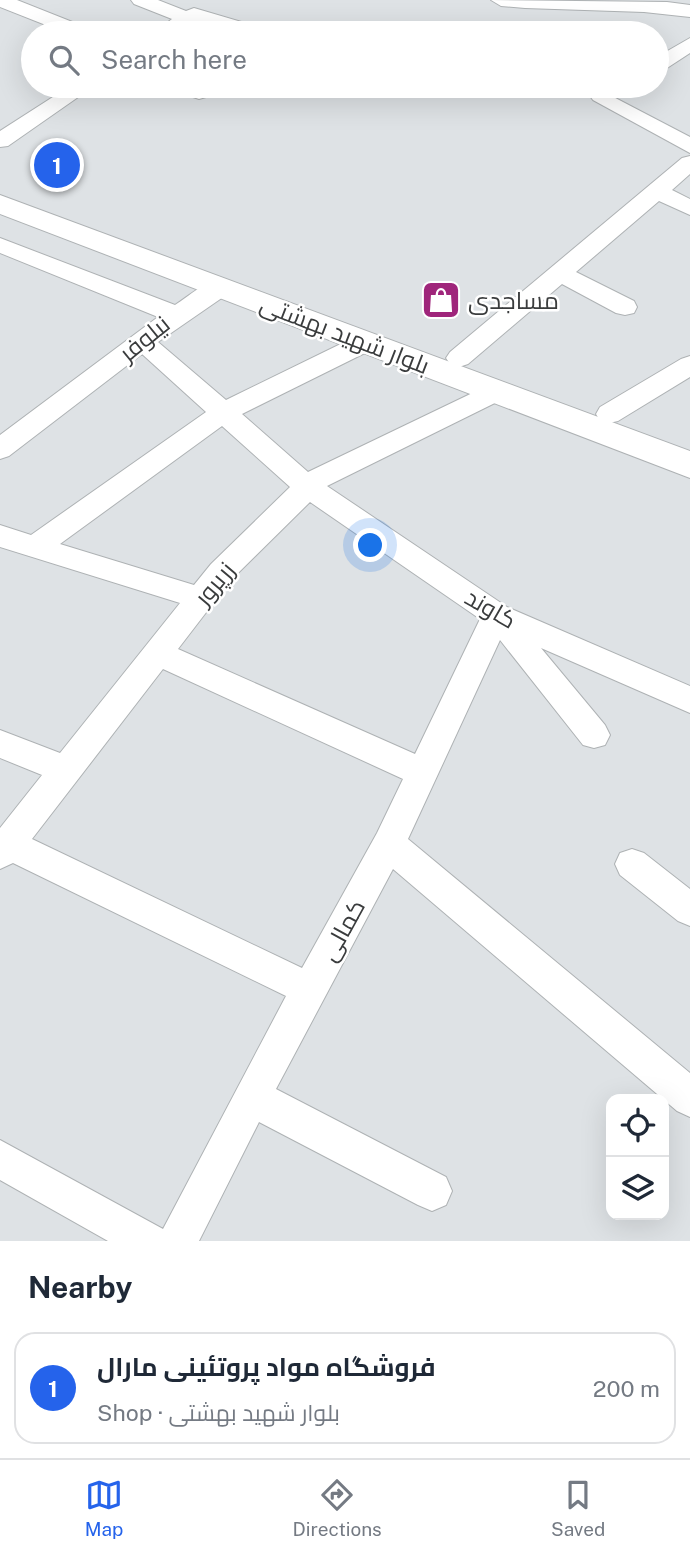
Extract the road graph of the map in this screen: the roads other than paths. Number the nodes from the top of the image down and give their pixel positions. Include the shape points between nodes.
1 (141, 0) edge
2 (502, 0) edge
3 (0, 1) edge
4 (690, 11) edge
5 (190, 16) junction
6 (52, 21) edge
7 (182, 21) edge
8 (210, 21) edge
9 (690, 44) edge
10 (669, 58) edge
11 (66, 98) edge
12 (604, 98) edge
13 (0, 141) edge
14 (690, 146) edge
15 (690, 163) edge
16 (0, 188) edge
17 (657, 191) junction
18 (0, 204) edge
19 (690, 208) edge
20 (0, 245) edge
21 (560, 273) junction
22 (220, 287) junction
23 (625, 307) dead end
24 (177, 315) junction
25 (142, 341) junction
26 (366, 342) junction
27 (459, 358) junction
28 (690, 365) edge
29 (496, 392) junction
30 (222, 413) junction
31 (609, 414) junction
32 (690, 444) edge
33 (0, 449) edge
34 (690, 465) edge
35 (308, 487) junction
36 (0, 536) edge
37 (36, 546) junction
38 (200, 598) junction
39 (496, 615) junction
40 (157, 653) junction
41 (690, 700) edge
42 (594, 735) dead end
43 (0, 744) edge
44 (65, 770) junction
45 (421, 772) junction
46 (389, 844) junction
47 (4, 849) edge
48 (632, 864) dead end
49 (690, 909) edge
50 (309, 989) junction
51 (251, 1097) junction
52 (690, 1098) edge
53 (0, 1159) edge
54 (432, 1191) dead end
55 (148, 1241) edge
56 (178, 1241) edge

1 - 5 street
2 - 4 street via 636,2
3 - 6 street
5 - 7 street
5 - 8 street
9 - 10 street
11 - 13 street
12 - 14 street
15 - 17 street
16 - 27 main road, بلوار شهید بهشتی
17 - 19 street
17 - 21 street
18 - 22 main road, بلوار شهید بهشتی
20 - 24 street, نیلوفر
21 - 23 street
21 - 27 street
22 - 24 street
22 - 26 main road, بلوار شهید بهشتی
24 - 25 street, نیلوفر
25 - 30 street, کاوند
25 - 33 street, نیلوفر
26 - 29 main road, بلوار شهید بهشتی
26 - 30 street
27 - 31 main road, بلوار شهید بهشتی
28 - 31 street
29 - 34 main road, بلوار شهید بهشتی
29 - 35 street, زرپرور via 320,477
30 - 35 street, کاوند
30 - 37 street
31 - 32 main road, بلوار شهید بهشتی
35 - 38 street, زرپرور
35 - 39 street, کاوند
36 - 37 street
37 - 38 street
38 - 40 street, زرپرور
39 - 41 street, کاوند
39 - 42 street
39 - 45 street, کمالی
40 - 44 street, زرپرور
40 - 45 street
43 - 44 street
44 - 47 street, زرپرور
45 - 46 street, کمالی
46 - 50 street, کمالی
46 - 52 street
47 - 50 street
48 - 49 street
50 - 51 street, کمالی
51 - 54 street
51 - 56 street, کمالی
53 - 55 street

